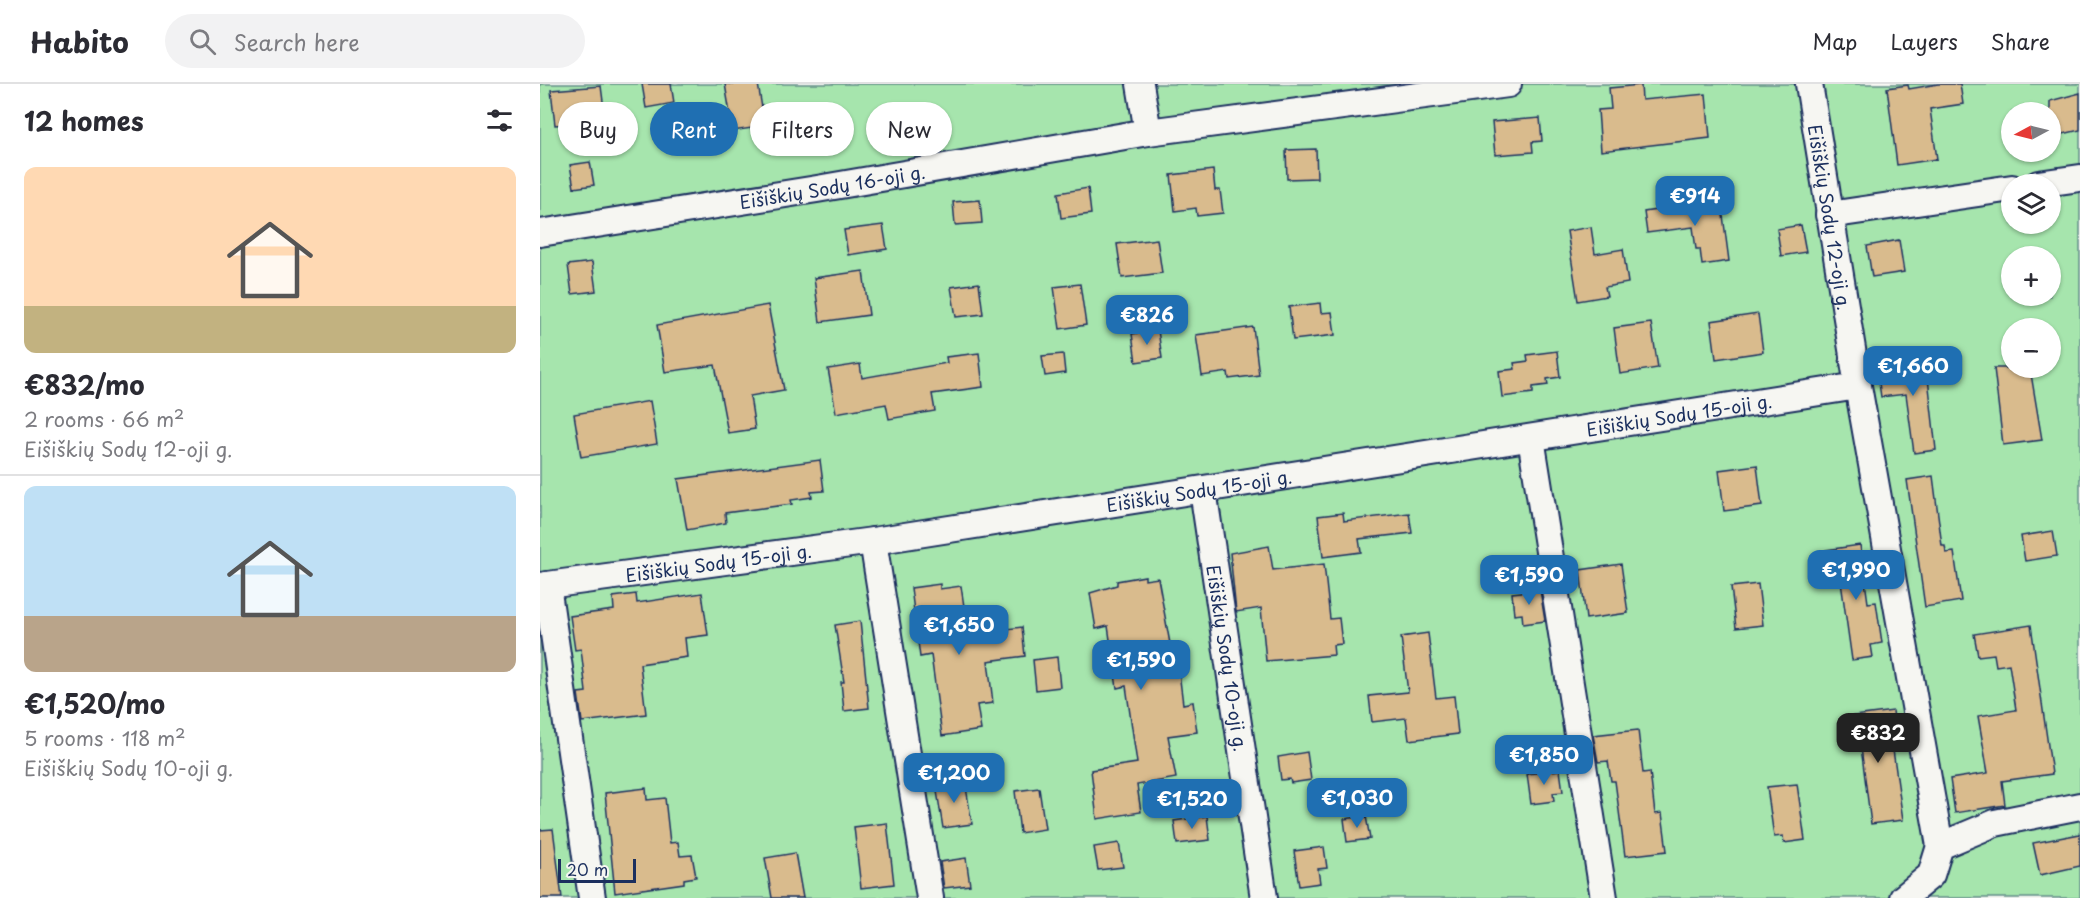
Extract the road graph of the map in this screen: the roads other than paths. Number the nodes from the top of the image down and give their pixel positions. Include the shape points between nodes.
1 (1140, 84) edge
2 (1508, 84) edge
3 (1809, 84) edge
4 (1480, 86) edge
5 (1148, 132) junction
6 (2080, 178) edge
7 (2061, 181) edge
8 (2001, 190) edge
9 (1829, 215) junction
10 (540, 233) edge
11 (1858, 386) junction
12 (1531, 438) junction
13 (1203, 490) junction
14 (873, 541) junction
15 (543, 585) edge
16 (2080, 806) edge
17 (1940, 846) junction
18 (592, 898) edge
19 (930, 898) edge
20 (1264, 898) edge
21 (1604, 898) edge
22 (1903, 898) edge

1 - 5 street
2 - 4 street, Eišiškių Sodų 16-oji g.
3 - 9 street, Eišiškių Sodų 12-oji g.
4 - 5 street, Eišiškių Sodų 16-oji g.
5 - 10 street, Eišiškių Sodų 16-oji g.
6 - 7 street
8 - 9 street
9 - 11 street, Eišiškių Sodų 12-oji g.
11 - 12 street, Eišiškių Sodų 15-oji g.
11 - 17 street, Eišiškių Sodų 12-oji g.
12 - 13 street, Eišiškių Sodų 15-oji g.
12 - 21 street
13 - 14 street, Eišiškių Sodų 15-oji g.
13 - 20 street, Eišiškių Sodų 10-oji g.
14 - 15 street, Eišiškių Sodų 15-oji g.
14 - 19 street
15 - 18 street
16 - 17 street via 1995,823
17 - 22 street via 1931,875

